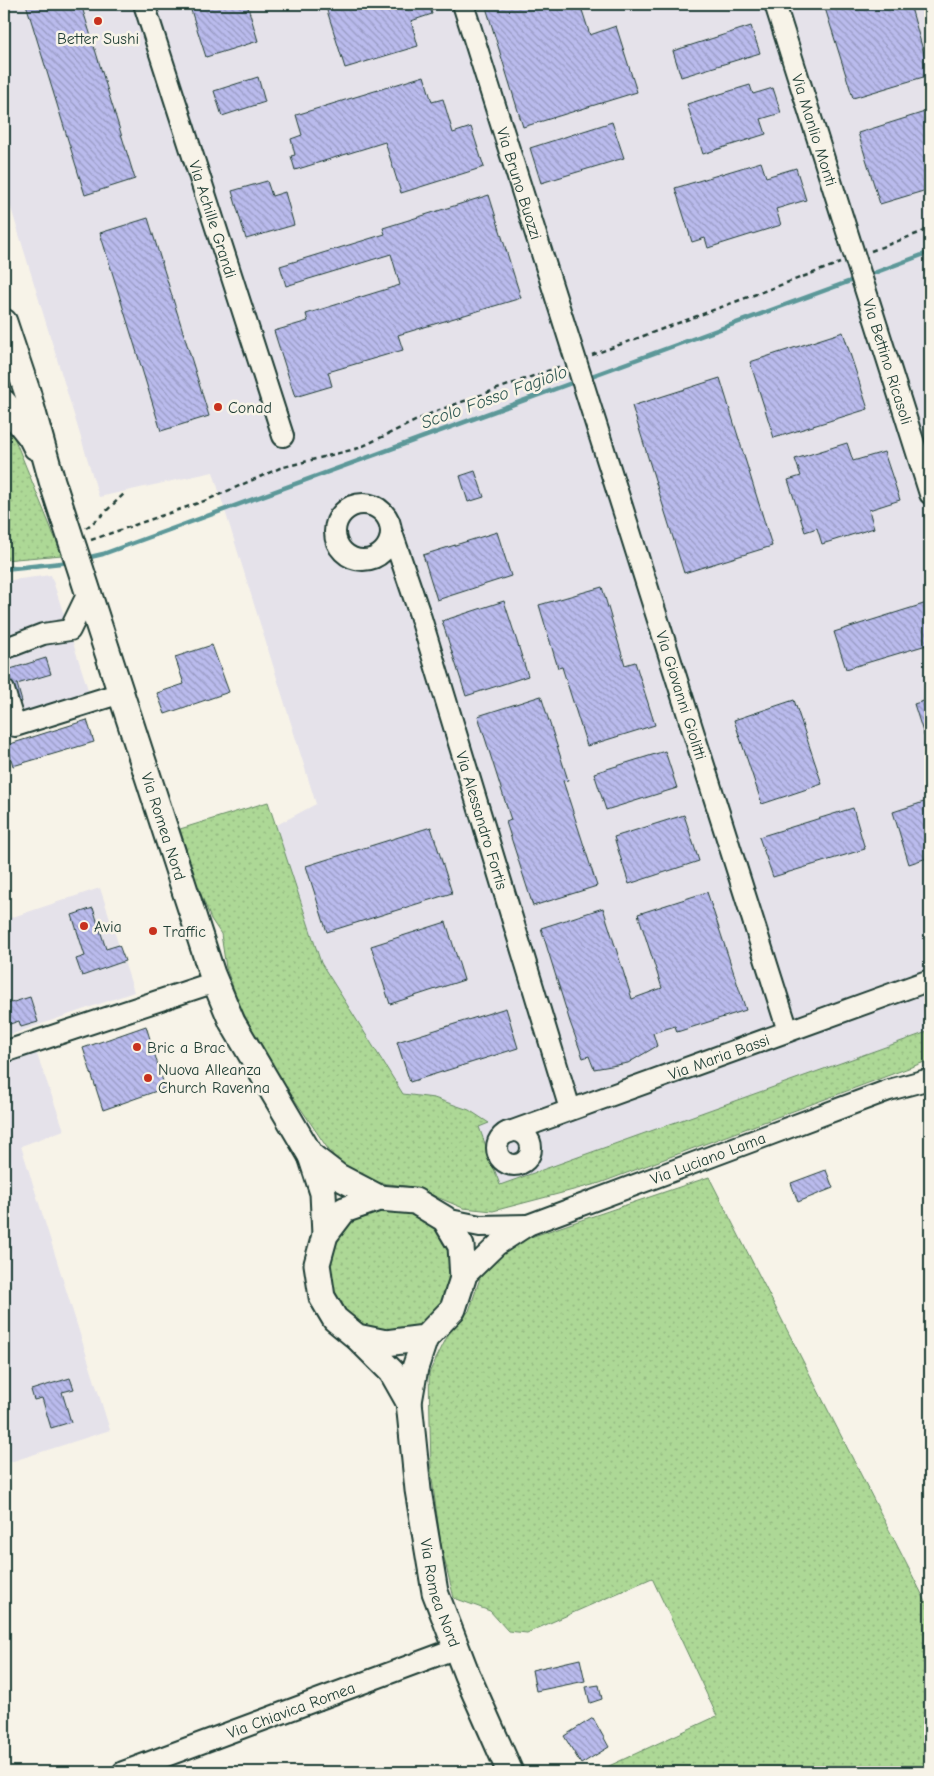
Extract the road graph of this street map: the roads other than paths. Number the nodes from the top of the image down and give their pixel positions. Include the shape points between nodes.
1 (144, 4) edge
2 (463, 4) edge
3 (775, 4) edge
4 (855, 257) joint
5 (4, 322) edge
6 (576, 361) joint
7 (4, 403) edge
8 (283, 436) dead end
9 (52, 481) junction
10 (930, 494) edge
11 (392, 533) dead end
12 (86, 583) junction
13 (4, 649) edge
14 (4, 690) edge
15 (121, 692) junction
16 (930, 980) edge
17 (215, 982) junction
18 (788, 1031) junction
19 (4, 1052) edge
20 (930, 1067) edge
21 (930, 1079) edge
22 (889, 1090) junction
23 (570, 1109) junction
24 (507, 1133) dead end
25 (311, 1156) junction
26 (379, 1198) junction
27 (445, 1219) junction
28 (528, 1225) junction
29 (326, 1234) junction
30 (463, 1278) junction
31 (356, 1337) junction
32 (425, 1338) junction
33 (410, 1402) junction
34 (457, 1648) junction
35 (123, 1772) edge
36 (510, 1772) edge

1 - 8 street, Via Achille Grandi
2 - 6 street, Via Bruno Buozzi
3 - 4 street, Via Manlio Monti
4 - 10 street, Via Bettino Ricasoli
5 - 9 main road, Via Romea Nord
6 - 18 street, Via Giovanni Giolitti
7 - 9 main road, Via Romea Nord via 31,437
9 - 12 main road, Via Romea Nord
11 - 23 street, Via Alessandro Fortis via 420,615
12 - 13 street via 70,630 43,634
12 - 15 main road, Via Romea Nord
14 - 15 street via 15,726
15 - 17 main road, Via Romea Nord
16 - 18 street, Via Maria Bassi
17 - 19 street
17 - 25 main road, Via Romea Nord via 232,1022
18 - 23 street, Via Maria Bassi
20 - 22 street, Via Luciano Lama
21 - 22 street, Via Luciano Lama
22 - 28 street, Via Luciano Lama
23 - 24 street, Via Maria Bassi
25 - 26 main road, Via Romea Nord via 337,1176
25 - 29 main road, Via Romea Nord via 323,1193
26 - 27 main road via 415,1201
26 - 29 main road via 344,1210
27 - 28 street, Via Luciano Lama via 480,1226
27 - 30 main road via 461,1246
28 - 30 street, Via Luciano Lama via 497,1245
29 - 31 main road via 317,1264 322,1297 336,1319
30 - 32 main road via 453,1309
31 - 32 main road via 386,1343
31 - 33 main road, Via Romea Nord via 392,1372
32 - 33 main road, Via Romea Nord via 415,1368
33 - 34 main road, Via Romea Nord via 418,1490 435,1592
34 - 35 street, Via Chiavica Romea
34 - 36 main road, Via Romea Nord

